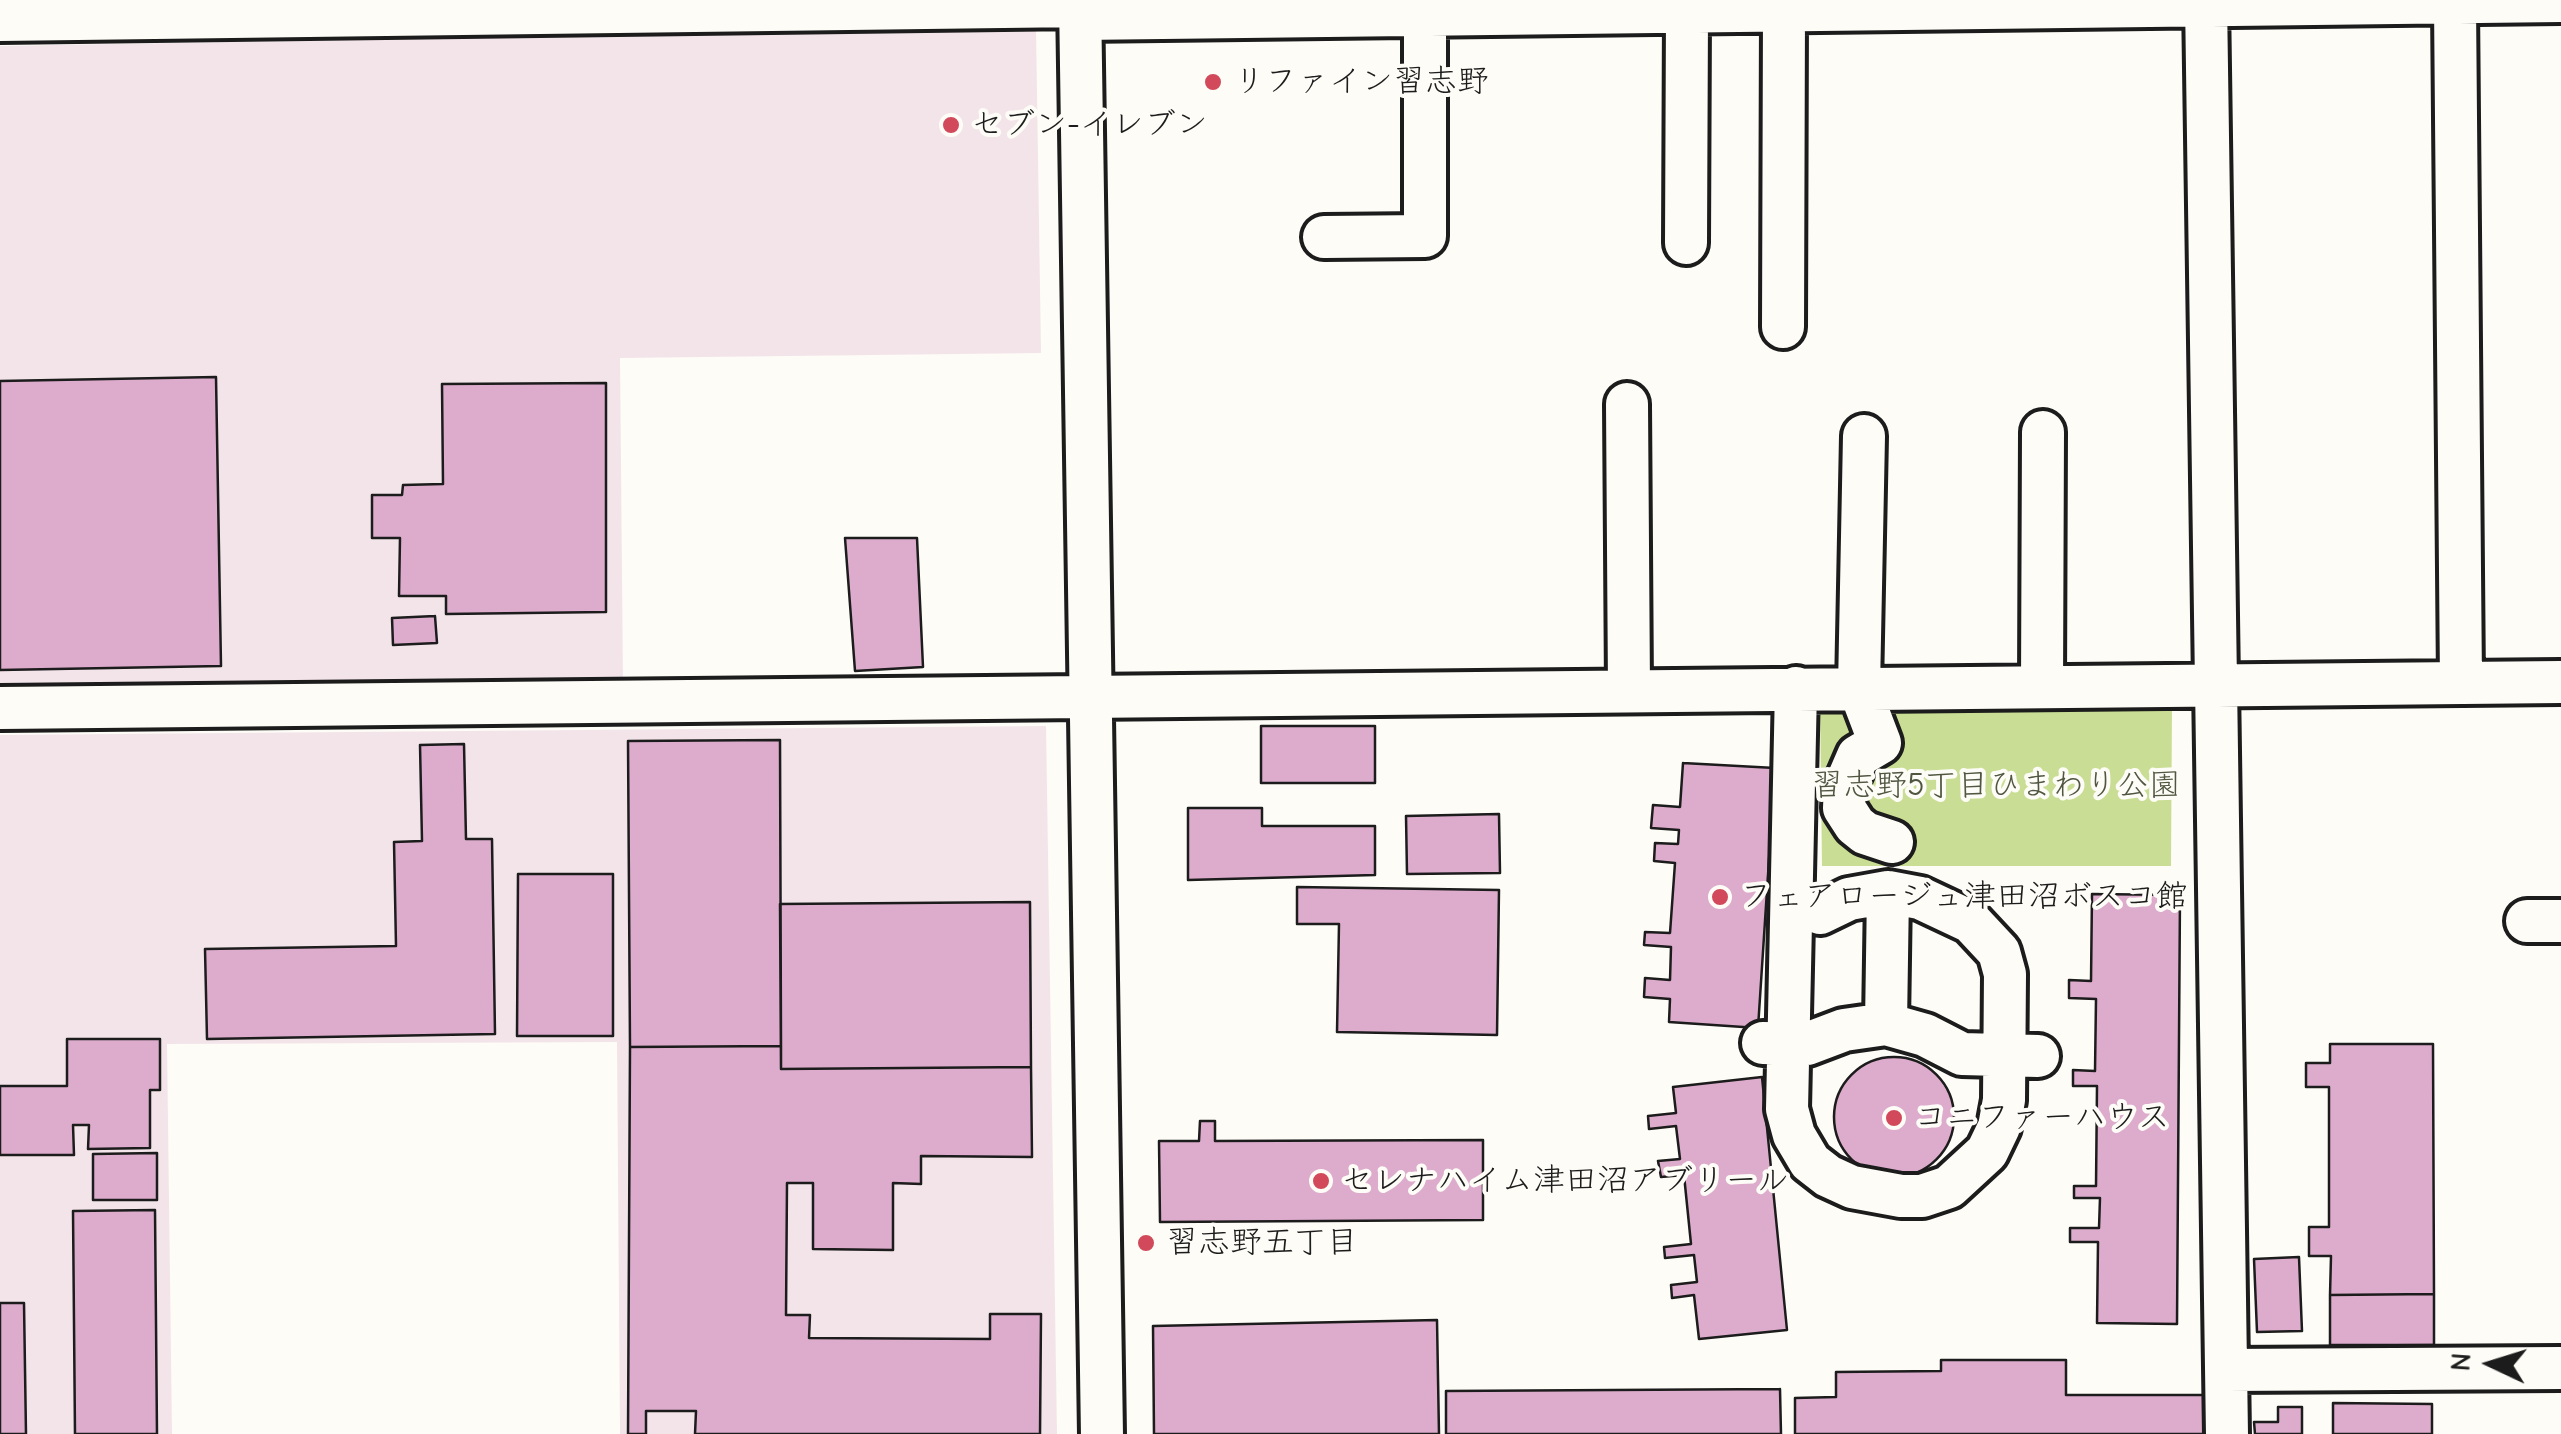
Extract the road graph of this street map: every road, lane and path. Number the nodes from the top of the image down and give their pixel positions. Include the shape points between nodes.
1 (2546, 1) edge
2 (2206, 4) edge
3 (2455, 4) junction
4 (1578, 7) edge
5 (1371, 8) edge
6 (1080, 9) edge
7 (1688, 13) junction
8 (1784, 13) junction
9 (1425, 17) junction
10 (0, 20) edge
11 (1324, 237) dead end
12 (1686, 243) dead end
13 (1783, 327) dead end
14 (1627, 404) dead end
15 (2043, 432) dead end
16 (1864, 436) dead end
17 (2561, 682) edge
18 (2461, 683) junction
19 (2216, 685) junction
20 (2042, 686) junction
21 (1796, 688) junction
22 (1859, 688) junction
23 (1630, 690) junction
24 (1091, 696) junction
25 (0, 708) edge
26 (1892, 842) dead end
27 (1888, 892) junction
28 (1820, 913) dead end
29 (1886, 1024) junction
30 (1763, 1043) dead end
31 (2038, 1056) dead end
32 (2561, 1368) edge
33 (2227, 1370) junction
34 (1102, 1434) edge
35 (2227, 1434) edge

1 - 3 street
2 - 3 street
2 - 8 street
2 - 19 street
3 - 18 street
4 - 7 street
4 - 9 street
5 - 6 street
5 - 9 street
6 - 10 street
6 - 24 street
7 - 8 street
7 - 12 street
8 - 13 street
9 - 11 street via 1425,236
14 - 23 street
15 - 20 street
16 - 22 street
17 - 18 street
18 - 19 street
19 - 20 street
19 - 33 street
20 - 22 street
21 - 22 street
21 - 23 street
21 - 27 street via 1787,1109 1810,1162 1828,1176 1852,1187 1922,1196 1949,1187 1987,1152 1999,1126 2005,974 1999,952 1971,922 1920,898
22 - 26 street via 1880,743 1858,756 1844,808 1864,833
23 - 24 street
24 - 25 street
24 - 34 street
27 - 28 street
27 - 29 street
29 - 30 street via 1806,1044
29 - 31 street via 1962,1054
32 - 33 street
33 - 35 street

